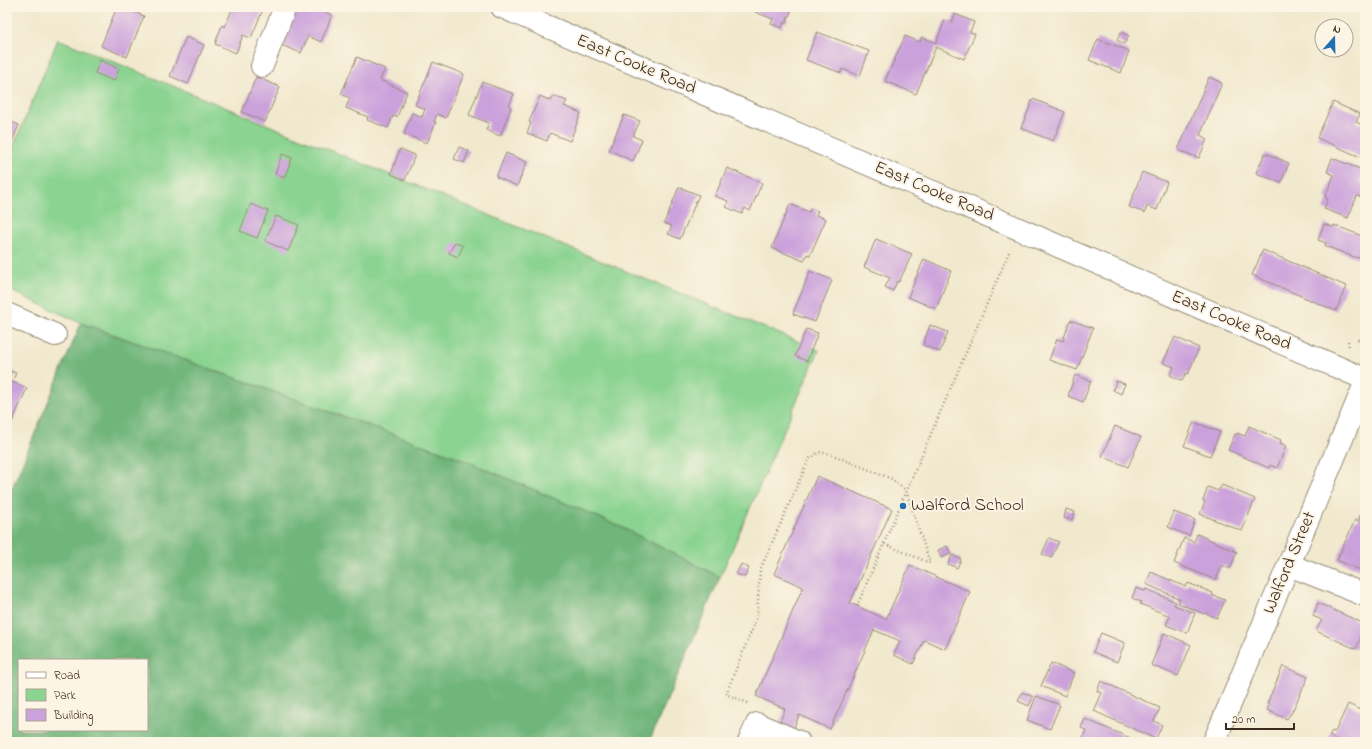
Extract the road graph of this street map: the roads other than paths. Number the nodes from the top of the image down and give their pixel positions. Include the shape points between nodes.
1 (285, 7) edge
2 (502, 7) edge
3 (262, 66) dead end
4 (7, 314) edge
5 (55, 335) dead end
6 (1365, 379) edge
7 (1365, 384) edge
8 (1289, 565) junction
9 (1365, 595) edge
10 (753, 733) edge
11 (799, 742) edge
12 (1214, 742) edge

1 - 3 street
2 - 6 street, East Cooke Road
4 - 5 street
7 - 8 street, Walford Street
8 - 9 street
8 - 12 street, Walford Street
10 - 11 street

